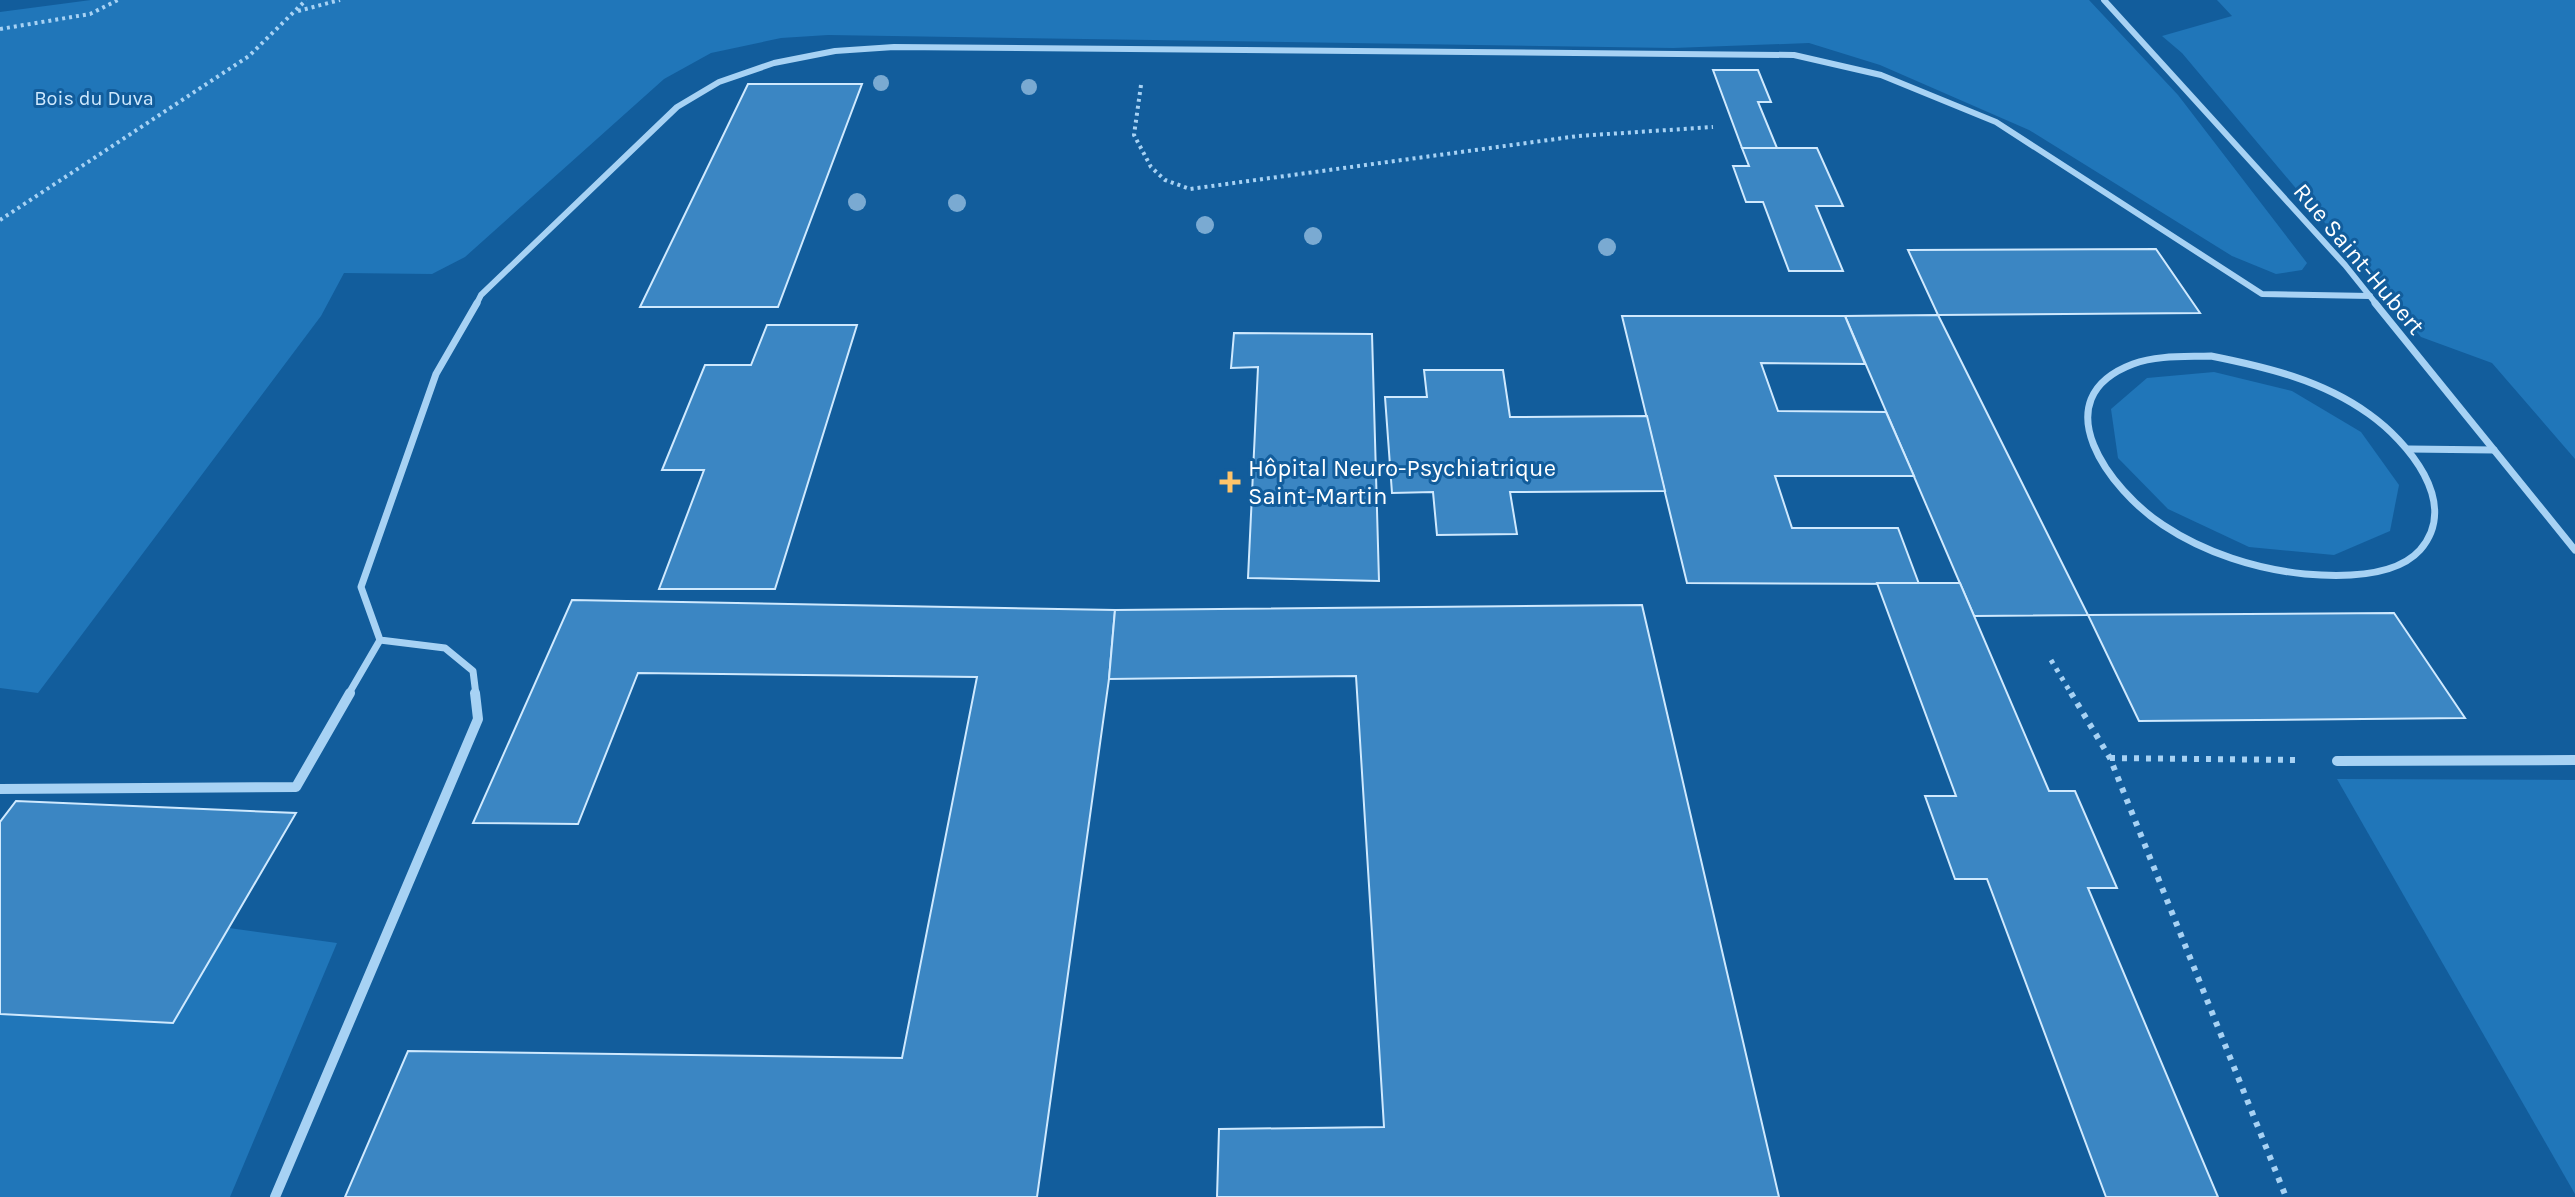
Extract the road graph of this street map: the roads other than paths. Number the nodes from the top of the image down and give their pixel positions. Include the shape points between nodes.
1 (2104, 0) edge
2 (2370, 296) junction
3 (2409, 449) junction
4 (2494, 450) junction
5 (2575, 550) edge
6 (380, 640) junction
7 (2575, 760) edge
8 (2337, 761) road end
9 (0, 789) edge
10 (275, 1197) edge

1 - 2 street, Rue Saint-Hubert
2 - 4 street, Rue Saint-Hubert
2 - 6 street via 2262,294 1996,122 1881,75 1794,55 894,47 835,51 760,67 719,82 677,107 481,295 436,374 361,587
3 - 3 street via 2370,414 2320,386 2266,366 2211,356 2162,357 2122,369 2095,390 2086,420 2094,454 2120,490 2162,524 2216,553 2277,571 2336,577 2385,569 2420,550 2435,520 2433,497
3 - 4 street
4 - 5 street, Rue Saint-Hubert
6 - 9 street via 296,787
6 - 10 street via 445,648 473,671 478,719
7 - 8 street

